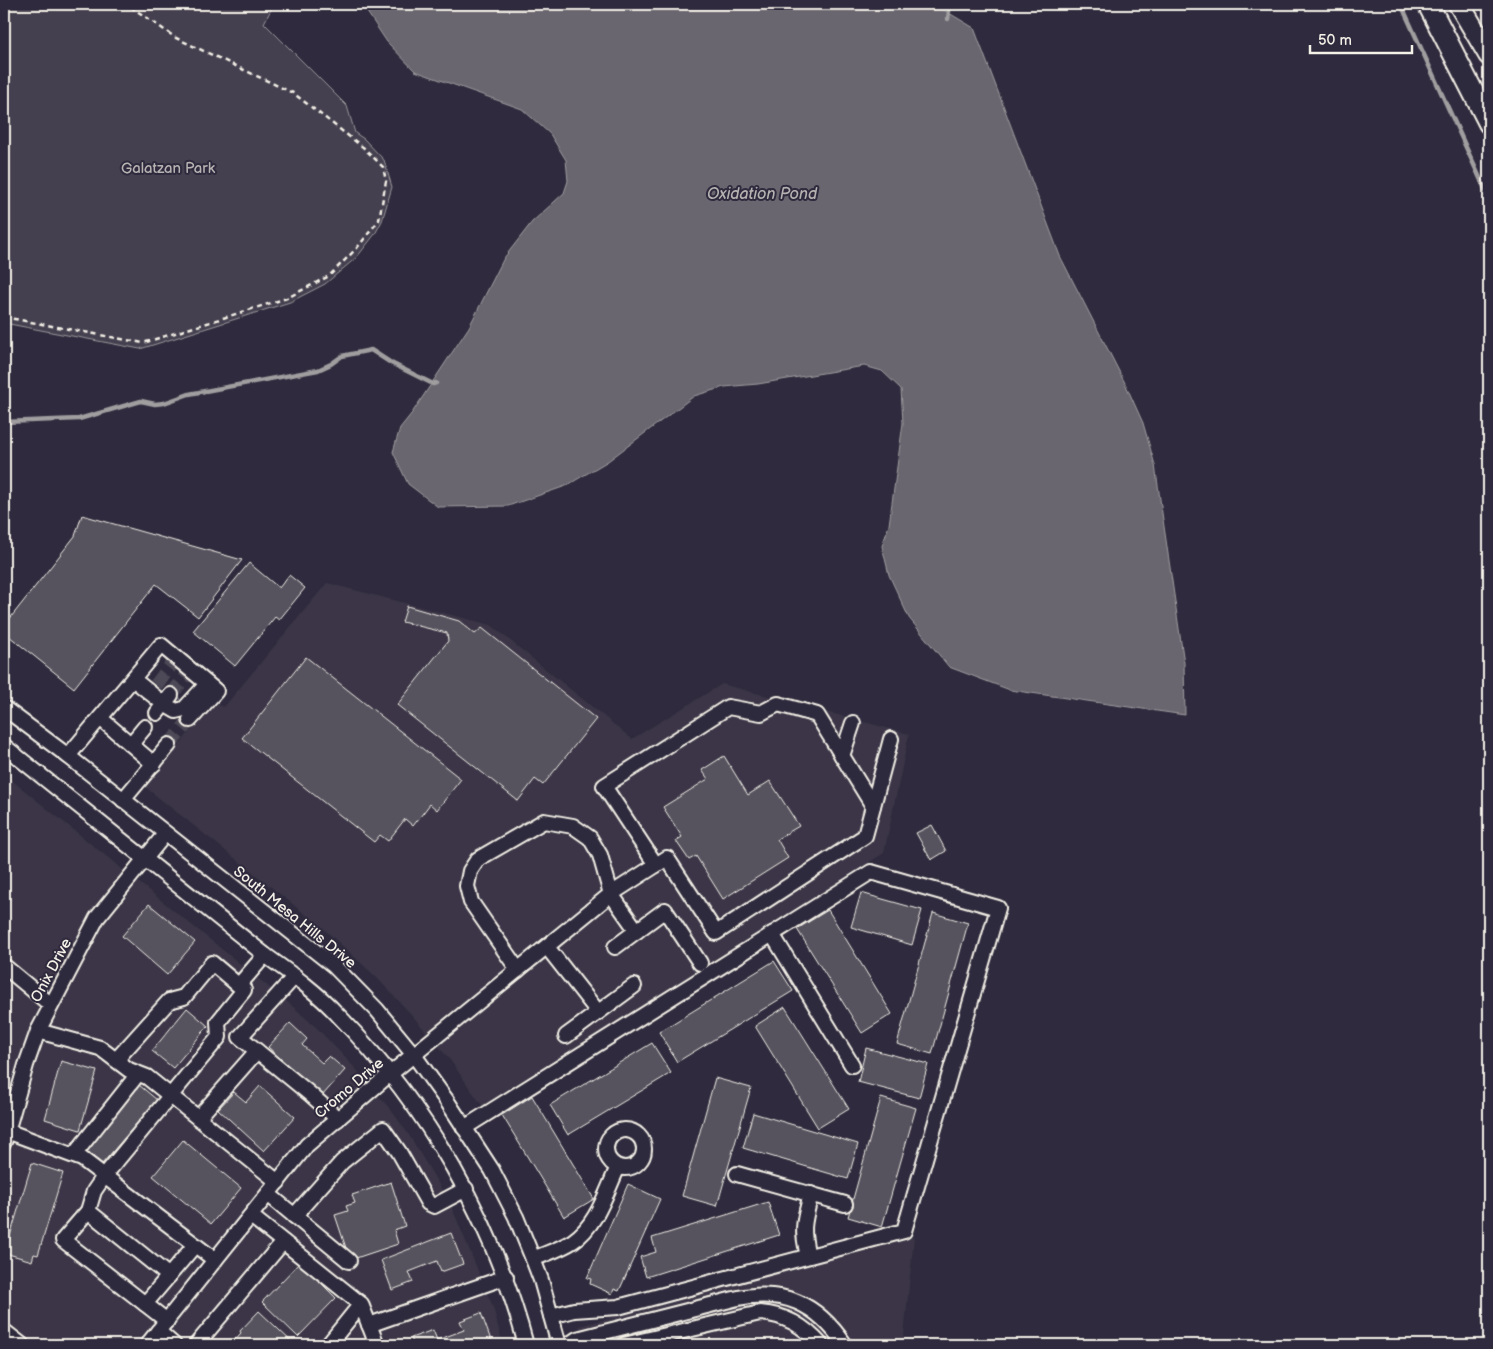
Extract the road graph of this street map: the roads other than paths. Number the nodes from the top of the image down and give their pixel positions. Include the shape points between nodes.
1 (1428, 4) edge
2 (1459, 4) edge
3 (1489, 55) edge
4 (1489, 123) edge
5 (133, 679) junction
6 (211, 687) junction
7 (4, 708) edge
8 (100, 718) junction
9 (190, 720) tunnel mouth
10 (853, 723) dead end
11 (145, 727) dead end
12 (891, 739) dead end
13 (131, 744) junction
14 (169, 745) tunnel mouth
15 (4, 746) edge
16 (68, 756) junction
17 (842, 756) junction
18 (154, 764) junction
19 (123, 800) junction
20 (873, 806) junction
21 (165, 834) junction
22 (144, 858) junction
23 (656, 865) junction
24 (611, 894) junction
25 (637, 930) junction
26 (772, 934) junction
27 (546, 947) junction
28 (615, 947) dead end
29 (264, 955) junction
30 (700, 963) dead end
31 (4, 966) edge
32 (518, 970) junction
33 (295, 976) junction
34 (239, 985) junction
35 (634, 986) dead end
36 (51, 1005) junction
37 (598, 1012) junction
38 (38, 1031) junction
39 (566, 1036) dead end
40 (257, 1051) junction
41 (414, 1055) junction
42 (116, 1060) junction
43 (852, 1064) dead end
44 (138, 1074) junction
45 (390, 1074) junction
46 (171, 1096) junction
47 (198, 1118) junction
48 (338, 1119) junction
49 (464, 1128) junction
50 (5, 1137) edge
51 (74, 1154) junction
52 (618, 1167) dead end
53 (737, 1174) dead end
54 (105, 1175) junction
55 (278, 1182) junction
56 (466, 1189) junction
57 (268, 1194) junction
58 (812, 1194) junction
59 (845, 1204) dead end
60 (88, 1211) junction
61 (251, 1216) junction
62 (294, 1216) junction
63 (283, 1242) junction
64 (195, 1245) junction
65 (808, 1256) junction
66 (533, 1259) junction
67 (215, 1260) junction
68 (348, 1260) dead end
69 (169, 1276) junction
70 (506, 1277) junction
71 (145, 1304) junction
72 (361, 1304) junction
73 (551, 1316) junction
74 (162, 1326) junction
75 (369, 1326) junction
76 (4, 1330) edge
77 (22, 1345) edge
78 (147, 1345) edge
79 (174, 1345) edge
80 (196, 1345) edge
81 (328, 1345) edge
82 (377, 1345) edge
83 (526, 1345) edge
84 (558, 1345) edge
85 (568, 1345) edge
86 (624, 1345) edge
87 (821, 1345) edge
88 (844, 1345) edge

1 - 4 highway
2 - 3 highway
5 - 6 street via 153,689 164,704 176,711 184,709
5 - 6 street via 161,645 189,673
5 - 8 street
6 - 9 street
7 - 16 street, South Mesa Hills Drive
8 - 13 street
8 - 16 street
10 - 17 street
11 - 13 street
12 - 20 street
13 - 18 street
14 - 18 street
15 - 22 street
16 - 19 street, South Mesa Hills Drive
17 - 20 street
17 - 23 street via 817,714 778,704 761,713 728,707 604,786
18 - 19 street
19 - 21 street, South Mesa Hills Drive
20 - 23 street via 865,836 716,933 667,858
21 - 22 street, Onix Drive
21 - 41 street, South Mesa Hills Drive via 334,966
22 - 29 street
22 - 36 street, Onix Drive via 97,918
23 - 24 street, Cromo Drive
24 - 25 street
24 - 27 street, Cromo Drive
24 - 32 street via 600,855 590,838 572,826 544,821 478,859 470,871 467,886 471,902
25 - 28 street
25 - 30 street via 665,910
26 - 43 street
26 - 49 street
26 - 65 street via 871,872 998,908 904,1231
27 - 32 street, Cromo Drive
27 - 37 street
29 - 33 street
29 - 34 street
31 - 36 street
32 - 41 street, Cromo Drive
33 - 40 street via 240,1037
33 - 45 street via 338,1014
34 - 42 street via 212,963 184,998 169,1001
34 - 46 street via 244,990 218,1022 220,1037
35 - 37 street
36 - 38 street, Onix Drive
37 - 39 street
38 - 42 street via 100,1048
38 - 50 street, Onix Drive
40 - 47 street
40 - 48 street
41 - 45 street, Cromo Drive
41 - 49 street, South Mesa Hills Drive
42 - 44 street
44 - 46 street
44 - 51 street
45 - 48 street, Cromo Drive
45 - 56 street via 434,1134
46 - 47 street
46 - 54 street
47 - 55 street
48 - 55 street, Cromo Drive via 307,1145
49 - 66 street, South Mesa Hills Drive via 492,1170
50 - 51 street
51 - 54 street
52 - 66 street via 584,1231 562,1247
53 - 58 street
54 - 60 street via 94,1191
54 - 64 street
55 - 57 street, Cromo Drive
56 - 62 street via 434,1206 428,1203 383,1129 342,1162
56 - 70 street
57 - 61 street, Cromo Drive
57 - 62 street
58 - 59 street
58 - 65 street via 803,1229
60 - 69 street
60 - 71 street via 63,1240
61 - 63 street
61 - 67 street, Cromo Drive
62 - 68 street
63 - 72 street
63 - 80 street
64 - 67 street
64 - 69 street
65 - 73 street via 618,1307 574,1310
66 - 73 street, South Mesa Hills Drive
67 - 74 street, Cromo Drive
69 - 71 street
70 - 75 street
70 - 83 street
71 - 74 street
72 - 75 street
72 - 81 street
73 - 84 street, South Mesa Hills Drive
74 - 78 street, Cromo Drive
74 - 79 street
75 - 82 street
76 - 77 street
85 - 88 street via 577,1339 746,1296 764,1295 790,1299 811,1309 827,1322
86 - 87 street via 760,1313 789,1320 808,1331

